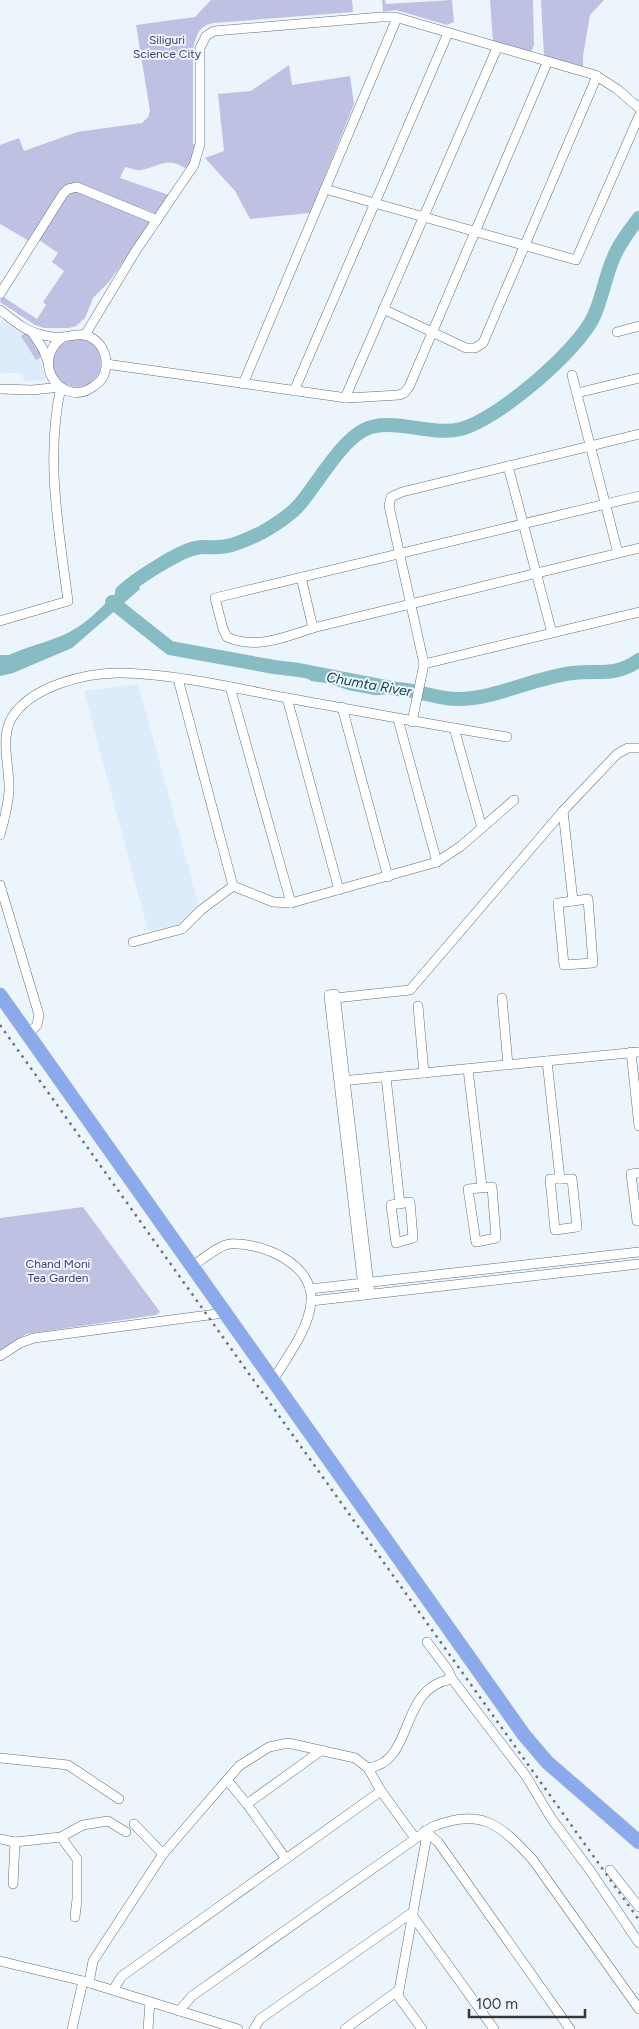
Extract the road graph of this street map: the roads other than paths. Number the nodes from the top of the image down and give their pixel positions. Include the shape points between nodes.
1 (397, 18) junction
2 (448, 33) junction
3 (497, 48) junction
4 (547, 62) junction
5 (597, 76) junction
6 (639, 108) edge
7 (639, 116) edge
8 (325, 189) junction
9 (375, 203) junction
10 (424, 217) junction
11 (157, 220) junction
12 (475, 231) junction
13 (525, 245) junction
14 (0, 294) edge
15 (383, 309) junction
16 (0, 310) edge
17 (639, 326) edge
18 (32, 332) junction
19 (432, 332) junction
20 (617, 332) dead end
21 (85, 335) junction
22 (63, 337) junction
23 (48, 362) junction
24 (106, 364) junction
25 (572, 375) dead end
26 (639, 378) edge
27 (243, 384) junction
28 (61, 387) junction
29 (0, 389) edge
30 (294, 391) junction
31 (577, 393) junction
32 (345, 398) junction
33 (639, 434) edge
34 (590, 446) junction
35 (508, 466) junction
36 (639, 496) edge
37 (605, 504) junction
38 (523, 524) junction
39 (639, 548) edge
40 (401, 553) junction
41 (618, 553) junction
42 (536, 573) junction
43 (301, 578) junction
44 (412, 604) junction
45 (639, 612) edge
46 (0, 621) edge
47 (313, 628) junction
48 (552, 633) junction
49 (424, 664) junction
50 (178, 679) junction
51 (230, 687) junction
52 (287, 698) junction
53 (342, 707) junction
54 (398, 719) junction
55 (412, 722) junction
56 (454, 728) junction
57 (507, 737) dead end
58 (639, 748) edge
59 (514, 800) dead end
60 (563, 811) junction
61 (482, 828) junction
62 (0, 835) edge
63 (437, 862) junction
64 (388, 877) junction
65 (0, 884) edge
66 (233, 886) junction
67 (339, 890) junction
68 (573, 902) junction
69 (291, 903) junction
70 (133, 942) dead end
71 (0, 995) edge
72 (502, 998) dead end
73 (418, 1006) dead end
74 (28, 1035) junction
75 (635, 1052) edge
76 (547, 1061) junction
77 (508, 1065) junction
78 (468, 1069) junction
79 (424, 1073) junction
80 (386, 1077) junction
81 (342, 1081) junction
82 (639, 1126) edge
83 (639, 1173) edge
84 (560, 1180) junction
85 (482, 1187) junction
86 (400, 1204) junction
87 (639, 1220) edge
88 (639, 1252) edge
89 (639, 1264) edge
90 (191, 1266) junction
91 (366, 1283) junction
92 (310, 1289) junction
93 (367, 1295) junction
94 (311, 1301) junction
95 (224, 1313) junction
96 (0, 1356) edge
97 (272, 1382) junction
98 (427, 1642) dead end
99 (452, 1679) junction
100 (322, 1750) junction
101 (0, 1758) edge
102 (368, 1768) junction
103 (227, 1780) junction
104 (381, 1791) junction
105 (119, 1799) dead end
106 (247, 1804) junction
107 (134, 1824) dead end
108 (425, 1831) junction
109 (126, 1832) dead end
110 (61, 1837) junction
111 (415, 1838) junction
112 (0, 1839) edge
113 (15, 1842) junction
114 (639, 1842) edge
115 (163, 1854) junction
116 (286, 1859) junction
117 (610, 1870) dead end
118 (13, 1884) dead end
119 (639, 1907) edge
120 (412, 1913) junction
121 (75, 1917) dead end
122 (639, 1942) edge
123 (0, 1961) edge
124 (86, 1982) junction
125 (113, 1990) junction
126 (399, 1990) junction
127 (150, 2002) junction
128 (639, 2009) edge
129 (179, 2011) junction
130 (72, 2029) edge
131 (148, 2029) edge
132 (238, 2029) edge
133 (254, 2029) edge
134 (345, 2029) edge
135 (422, 2029) edge
136 (494, 2029) edge
137 (570, 2029) edge

1 - 2 street
1 - 8 street
1 - 11 street via 381,16 221,30 209,34 199,56 199,150 194,165
2 - 3 street
2 - 9 street
3 - 4 street
3 - 10 street
4 - 5 street
4 - 12 street
5 - 6 street
5 - 13 street
7 - 13 street via 576,260
8 - 9 street
8 - 27 street
9 - 10 street
9 - 30 street
10 - 12 street
10 - 15 street
11 - 14 street via 78,187 68,189
11 - 21 street
12 - 13 street
12 - 19 street
13 - 19 street via 483,343 475,348 466,348
15 - 19 street
15 - 32 street
16 - 18 street
17 - 20 street
18 - 22 street
18 - 23 street
19 - 32 street via 407,391 393,396
21 - 22 street
21 - 24 street via 102,348
22 - 23 street via 52,347
23 - 28 street via 51,376
24 - 27 street
24 - 28 street via 101,380 88,390 77,392
25 - 31 street
26 - 31 street
27 - 30 street
28 - 29 street
28 - 46 street via 56,410 54,467 68,601
30 - 32 street
31 - 34 street
33 - 34 street
34 - 35 street
34 - 37 street
35 - 38 street
35 - 40 street via 393,495 389,506
36 - 37 street
37 - 38 street
37 - 41 street
38 - 40 street
38 - 42 street
39 - 41 street
40 - 43 street
40 - 44 street
41 - 42 street
42 - 44 street
42 - 48 street
43 - 47 street
43 - 47 street via 215,598 224,634 241,642 266,642
44 - 47 street
44 - 49 street
45 - 48 street
48 - 49 street
49 - 55 street
50 - 51 street
50 - 62 street via 123,673 85,677 60,683 23,706 11,720 7,734 9,790
50 - 66 street
51 - 52 street
51 - 69 street
52 - 53 street
52 - 67 street
53 - 54 street
53 - 64 street
54 - 55 street
54 - 63 street
55 - 56 street
56 - 57 street
56 - 61 street
58 - 60 street via 628,748 617,754
59 - 61 street
60 - 68 street
60 - 81 street via 410,990 335,998 335,994 329,995
61 - 63 street
63 - 64 street
64 - 67 street
65 - 74 street via 39,1015 37,1025
66 - 69 street via 273,902
66 - 70 street via 182,929
67 - 69 street
68 - 68 street via 558,903 564,965 593,963 588,900
71 - 74 highway
72 - 77 street
73 - 79 street
74 - 90 highway
75 - 76 street
75 - 82 street
76 - 77 street
76 - 84 street
77 - 78 street
78 - 79 street
78 - 85 street
79 - 80 street
80 - 81 street
80 - 86 street
81 - 91 street
83 - 87 street via 631,1174
84 - 84 street via 550,1179 555,1230 577,1227 572,1179
85 - 85 street via 468,1189 476,1242 496,1238 492,1187
86 - 86 street via 391,1204 396,1243 412,1238 410,1202
88 - 91 street
89 - 93 street
90 - 92 street via 228,1244 264,1248 295,1266
90 - 95 highway
91 - 92 street
91 - 93 street
92 - 94 street
93 - 94 street
94 - 97 street via 303,1328
95 - 96 street via 34,1338
95 - 97 highway
97 - 114 highway via 534,1747
98 - 99 street
99 - 102 street via 438,1682 426,1691 410,1715 398,1749 385,1762
99 - 122 street via 526,1776 551,1818
100 - 102 street via 355,1758
100 - 103 street via 288,1743 269,1747 239,1766
100 - 106 street
101 - 105 street via 68,1765
102 - 104 street
103 - 106 street
103 - 115 street
104 - 111 street
104 - 116 street
106 - 116 street
107 - 115 street
108 - 111 street
108 - 120 street
108 - 128 street via 451,1819 474,1818 492,1824 514,1839 533,1860
108 - 137 street via 438,1842
109 - 110 street via 108,1821 83,1825
110 - 113 street
110 - 121 street via 77,1859
111 - 129 street via 192,1996
112 - 113 street
113 - 118 street
115 - 124 street via 92,1961
116 - 125 street via 122,1976
117 - 119 street
120 - 126 street
120 - 133 street via 260,2019
120 - 136 street
123 - 124 street
124 - 125 street
124 - 130 street
125 - 127 street
126 - 134 street
126 - 135 street via 398,1996
127 - 129 street
127 - 131 street
129 - 132 street

